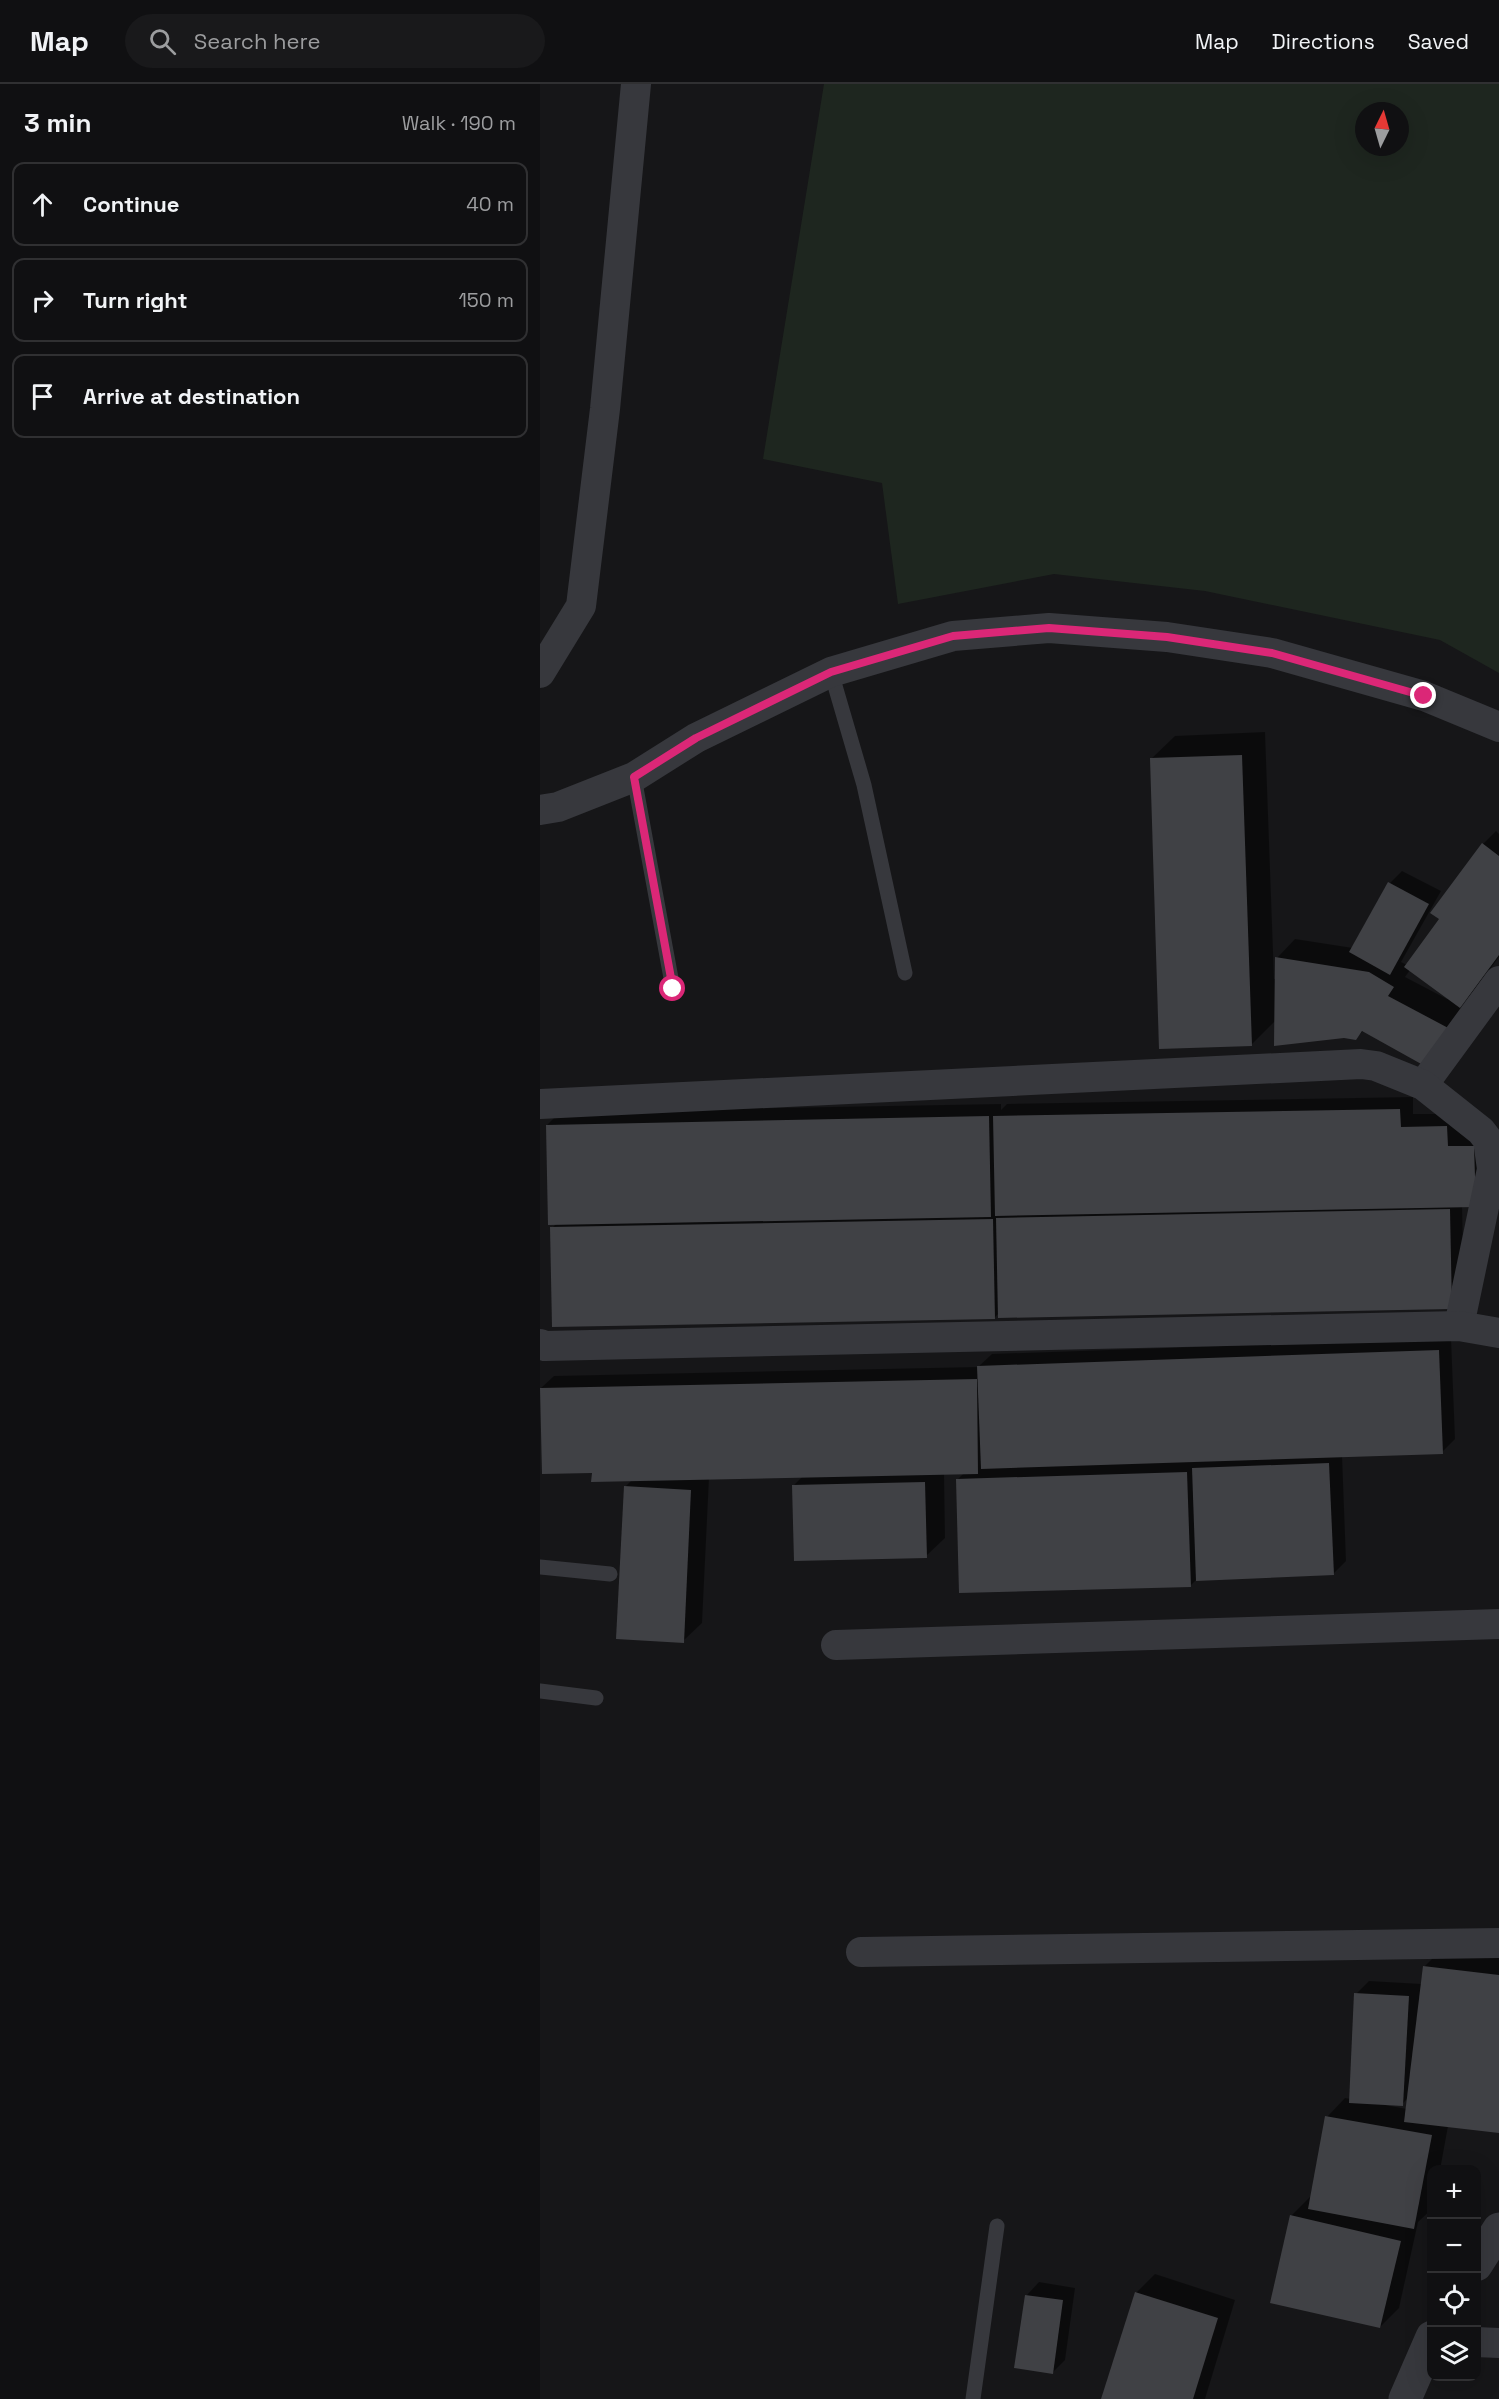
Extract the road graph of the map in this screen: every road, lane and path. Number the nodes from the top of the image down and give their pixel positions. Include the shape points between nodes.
1 (636, 84) edge
2 (831, 672) junction
3 (540, 673) edge
4 (1499, 727) edge
5 (634, 777) junction
6 (540, 810) edge
7 (905, 973) dead end
8 (1499, 981) edge
9 (673, 989) dead end
10 (1423, 1085) junction
11 (540, 1104) edge
12 (1459, 1326) junction
13 (1499, 1333) edge
14 (540, 1344) edge
15 (540, 1567) edge
16 (610, 1574) dead end
17 (1499, 1624) edge
18 (836, 1645) dead end
19 (540, 1691) edge
20 (596, 1698) dead end
21 (1499, 1943) edge
22 (861, 1952) dead end
23 (997, 2226) dead end
24 (1499, 2229) edge
25 (1481, 2257) edge
26 (1481, 2342) edge
27 (1499, 2343) edge
28 (1427, 2347) edge
29 (973, 2399) edge
30 (1405, 2399) edge

1 - 3 street via 581,606
2 - 4 street via 953,636 1049,628 1167,637 1272,653 1424,696
2 - 5 street via 696,738
2 - 7 lane via 864,785
5 - 6 street via 558,807
5 - 9 lane
8 - 10 street
10 - 11 street via 1376,1066 1360,1064
10 - 12 street via 1481,1131 1491,1153 1492,1169
12 - 13 street
12 - 14 street
15 - 16 lane
17 - 18 street
19 - 20 lane
21 - 22 street
23 - 29 lane
24 - 25 street
26 - 27 street
28 - 30 street

